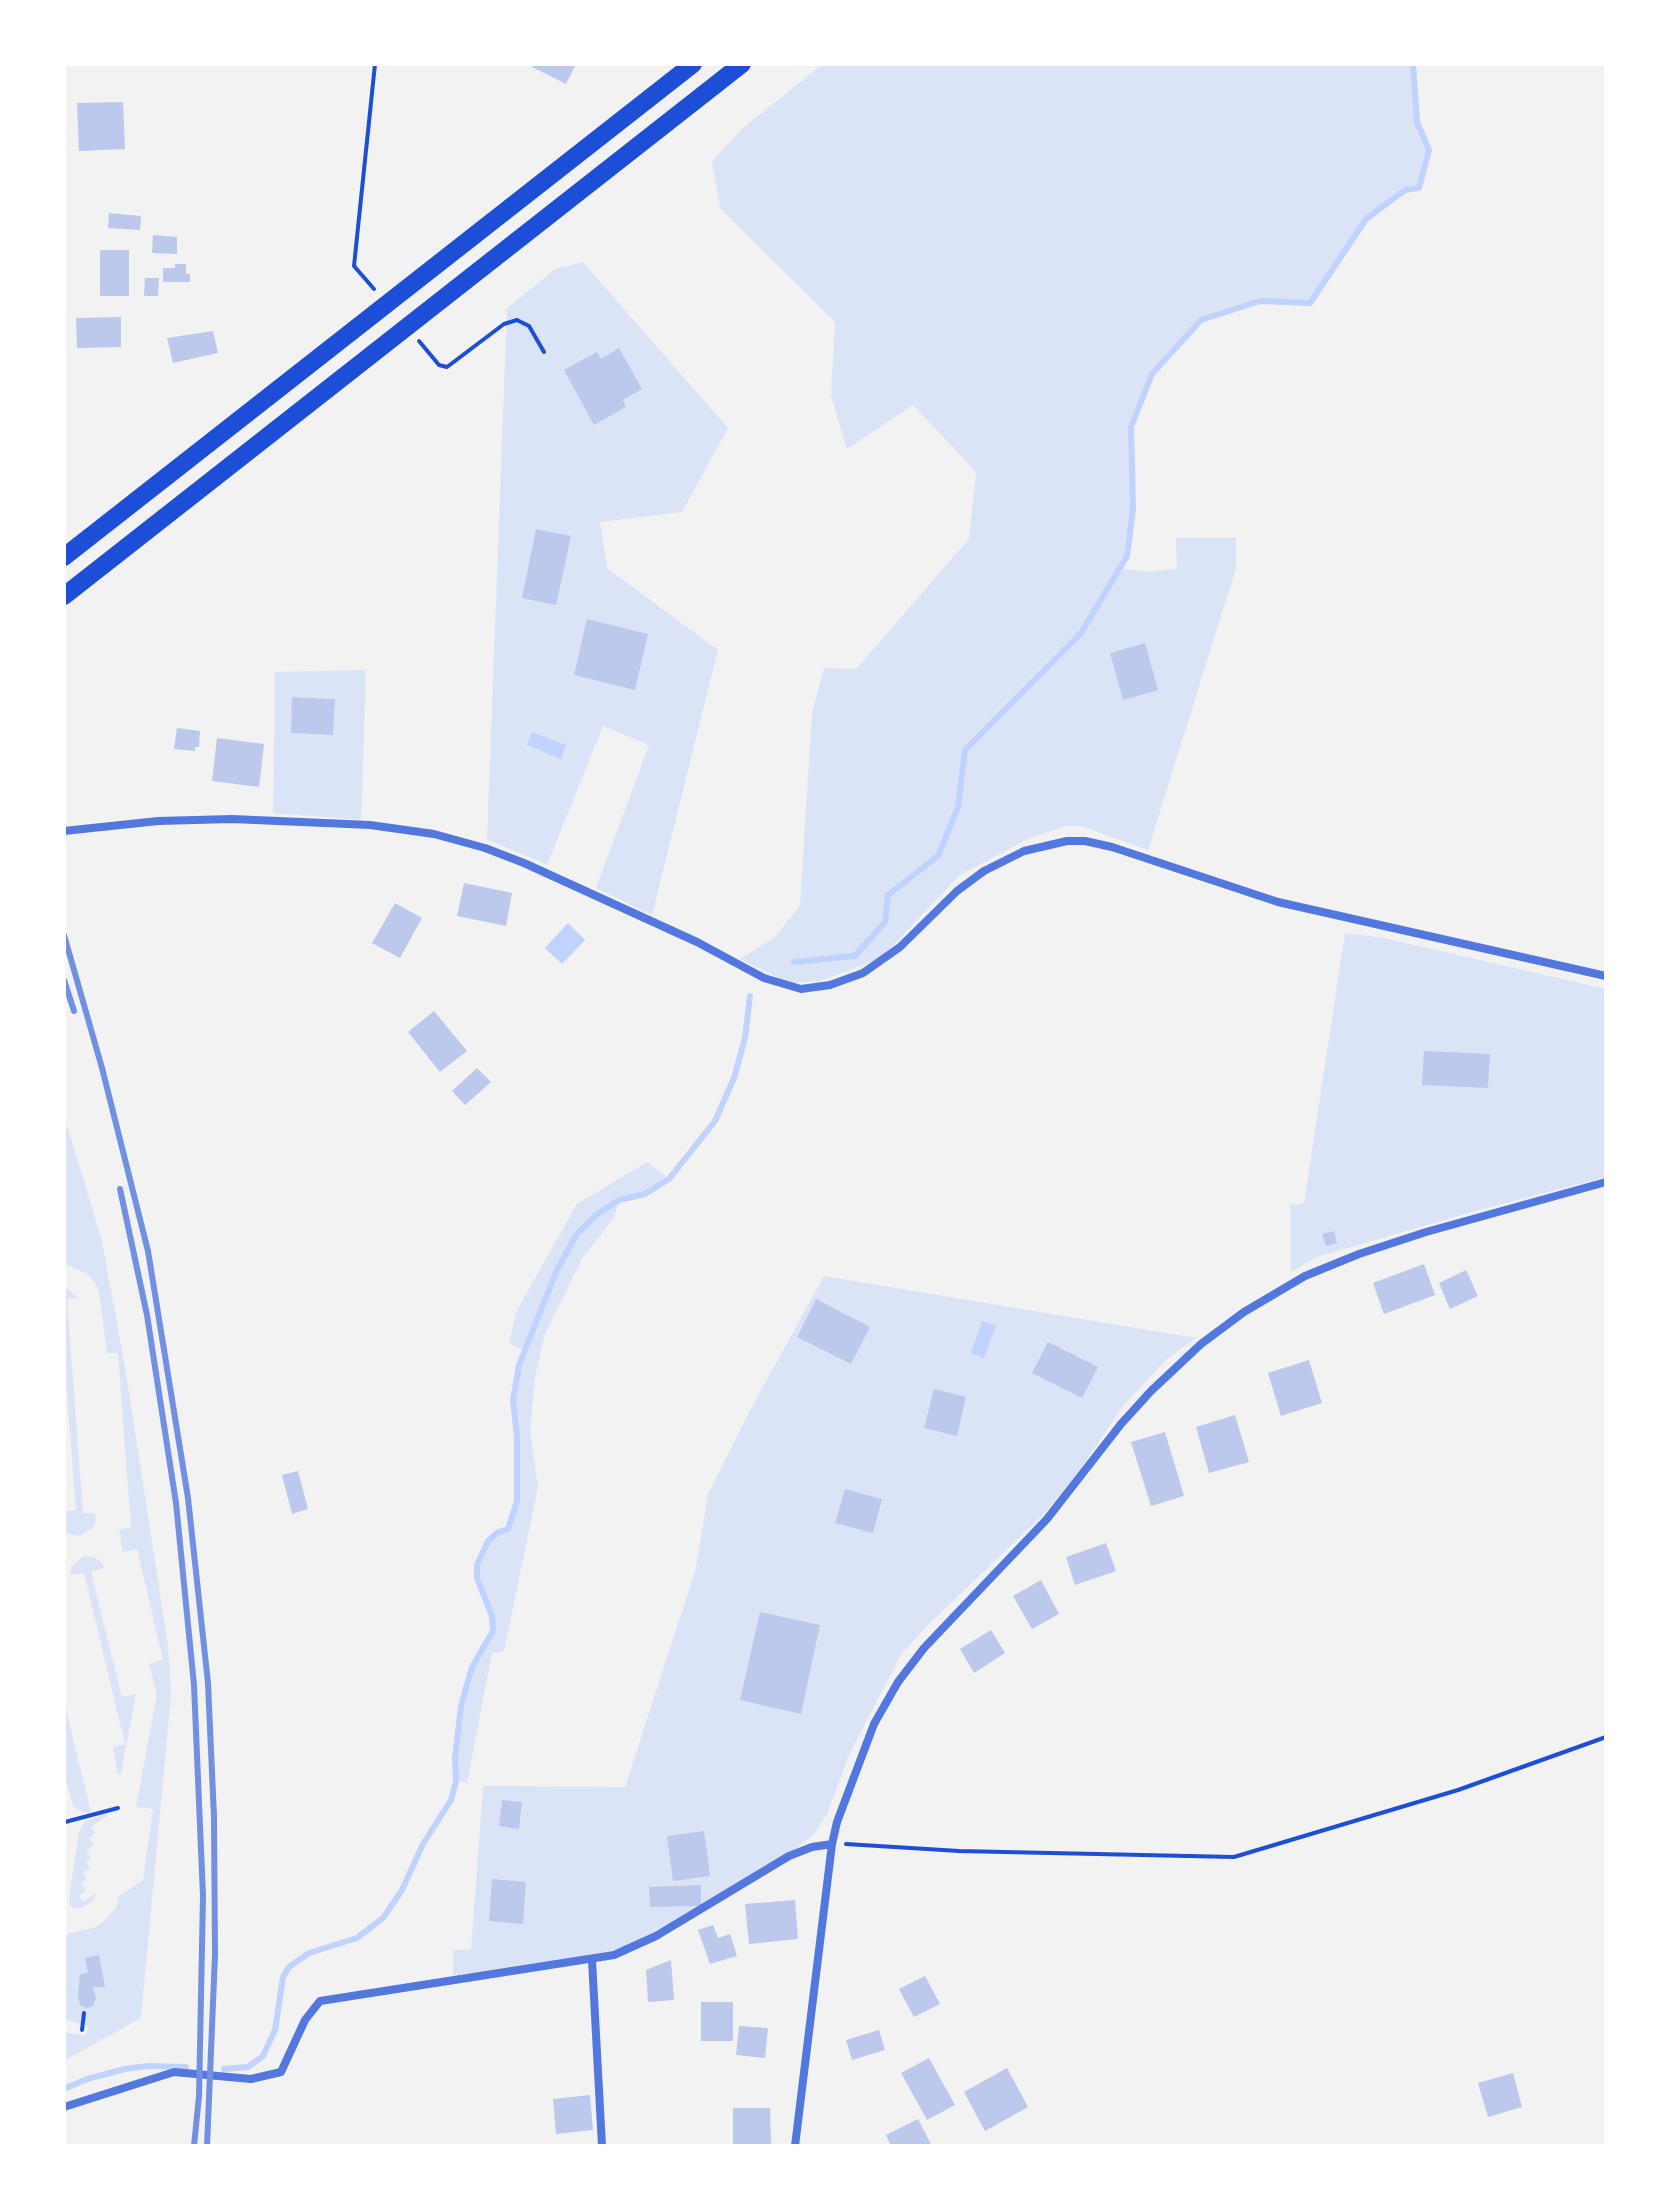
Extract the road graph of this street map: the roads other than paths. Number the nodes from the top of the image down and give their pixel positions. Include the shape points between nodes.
1 (693, 64) edge
2 (742, 64) edge
3 (64, 557) edge
4 (64, 596) edge
5 (68, 830) edge
6 (1606, 976) edge
7 (1606, 1182) edge
8 (832, 1844) junction
9 (592, 1960) junction
10 (64, 2107) edge
11 (602, 2146) edge
12 (795, 2146) edge

1 - 3 highway
2 - 4 highway
5 - 6 street via 232,819 370,825 434,834 538,868 764,978 801,989 863,973 984,871 1024,851 1067,841 1112,847 1278,902
7 - 8 street via 1328,1265 1256,1304 1201,1344 1141,1402 1047,1519 906,1669 866,1741
8 - 9 street via 789,1856 648,1940
8 - 12 street
9 - 10 street via 320,2001 281,2072 251,2079 174,2072
9 - 11 street

